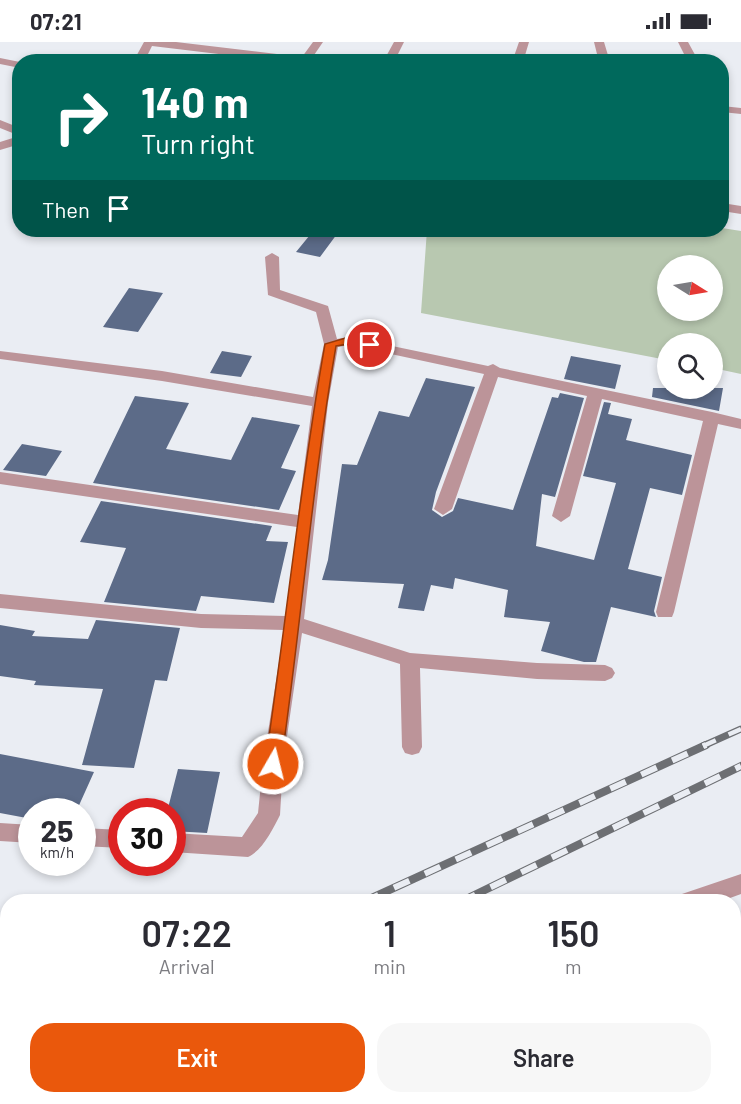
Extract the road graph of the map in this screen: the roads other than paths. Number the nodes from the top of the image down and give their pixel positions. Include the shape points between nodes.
1 (149, 42) edge
2 (230, 46) edge
3 (273, 54) edge
4 (272, 257) dead end
5 (331, 344) junction
6 (0, 355) edge
7 (493, 369) junction
8 (596, 392) junction
9 (320, 403) junction
10 (712, 417) junction
11 (741, 424) edge
12 (0, 478) edge
13 (443, 509) dead end
14 (561, 516) dead end
15 (305, 522) junction
16 (0, 601) edge
17 (665, 612) dead end
18 (294, 623) junction
19 (410, 660) junction
20 (605, 673) dead end
21 (412, 747) dead end
22 (0, 832) edge
23 (18, 833) edge
24 (186, 843) edge
25 (741, 884) edge
26 (711, 894) edge

1 - 2 street
2 - 3 street
4 - 5 street via 273,292 322,309
5 - 7 street via 349,341
5 - 9 street
6 - 9 street via 162,376
7 - 8 street
7 - 13 street
8 - 10 street
8 - 14 street
9 - 15 street
10 - 11 street
10 - 17 street
12 - 15 street
15 - 18 street
16 - 18 street via 201,621
18 - 19 street
18 - 24 street via 273,764 270,815 248,846
19 - 20 street
19 - 21 street
22 - 23 street
25 - 26 street

